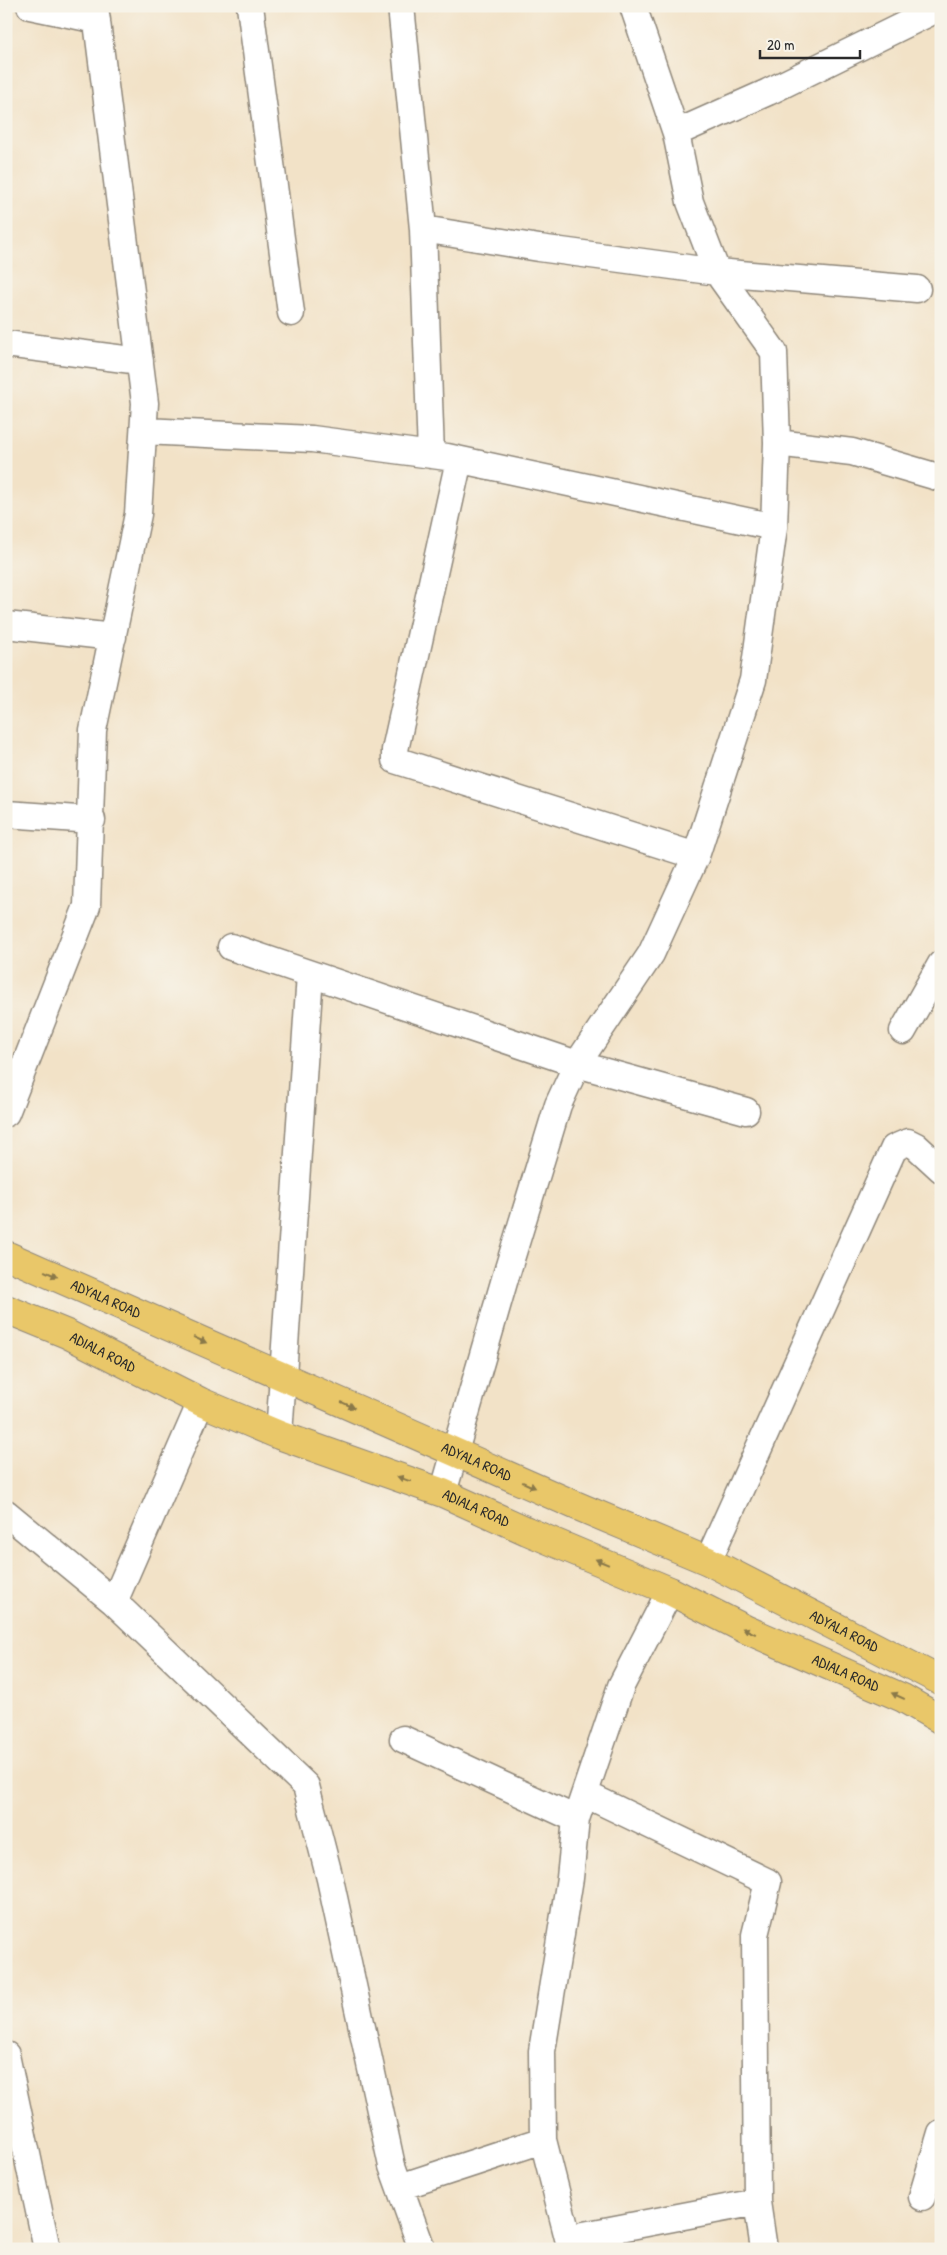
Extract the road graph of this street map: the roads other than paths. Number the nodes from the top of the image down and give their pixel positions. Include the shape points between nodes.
1 (30, 6) edge
2 (250, 6) edge
3 (400, 6) edge
4 (633, 6) edge
5 (941, 7) edge
6 (96, 13) edge
7 (676, 133) junction
8 (423, 229) junction
9 (717, 272) junction
10 (917, 289) dead end
11 (291, 313) dead end
12 (6, 344) edge
13 (140, 361) junction
14 (144, 431) junction
15 (777, 443) junction
16 (431, 455) junction
17 (459, 460) junction
18 (941, 478) edge
19 (774, 527) junction
20 (6, 625) edge
21 (113, 637) junction
22 (6, 814) edge
23 (92, 820) junction
24 (696, 856) junction
25 (231, 947) dead end
26 (941, 964) edge
27 (310, 974) junction
28 (903, 1031) dead end
29 (577, 1064) junction
30 (746, 1111) dead end
31 (6, 1113) edge
32 (941, 1169) edge
33 (6, 1255) edge
34 (6, 1309) edge
35 (284, 1377) junction
36 (201, 1402) junction
37 (280, 1435) junction
38 (455, 1452) junction
39 (443, 1493) junction
40 (6, 1513) edge
41 (708, 1561) junction
42 (670, 1591) junction
43 (114, 1602) junction
44 (941, 1681) edge
45 (941, 1720) edge
46 (403, 1739) dead end
47 (585, 1794) junction
48 (576, 1819) junction
49 (6, 2055) edge
50 (10, 2095) edge
51 (941, 2133) edge
52 (543, 2140) junction
53 (400, 2187) junction
54 (922, 2197) dead end
55 (757, 2202) junction
56 (569, 2243) edge
57 (47, 2249) edge
58 (422, 2249) edge
59 (764, 2249) edge

1 - 6 street
2 - 11 street
3 - 8 street
4 - 7 street
5 - 7 street
6 - 13 street
7 - 9 street via 690,202
8 - 9 street
8 - 16 street
9 - 10 street
9 - 15 street via 774,352
12 - 13 street
13 - 14 street via 145,403
14 - 16 street via 312,439
14 - 21 street via 138,514
15 - 18 street via 852,452
15 - 19 street
16 - 17 street
17 - 19 street
17 - 24 street via 395,760
19 - 24 street via 753,680
20 - 21 street
21 - 23 street via 94,730
22 - 23 street
23 - 31 street via 87,906
24 - 29 street via 652,954
25 - 27 street
26 - 28 street
27 - 29 street
27 - 35 street
29 - 30 street
29 - 38 street via 558,1105
32 - 41 street via 908,1142 894,1148
33 -> 35 main road, ADYALA ROAD
34 - 36 main road, ADIALA ROAD via 67,1334
35 - 37 street
35 -> 38 main road, ADYALA ROAD
36 - 37 main road, ADIALA ROAD
36 - 43 street
39 -> 37 main road, ADIALA ROAD
38 - 39 street
38 -> 41 main road, ADYALA ROAD
42 -> 39 main road, ADIALA ROAD
40 - 43 street
41 - 44 main road, ADYALA ROAD
45 -> 42 main road, ADIALA ROAD via 903,1698 745,1630
42 - 47 street via 621,1686
43 - 53 street via 306,1786 330,1879 392,2166
46 - 48 street
47 - 48 street
47 - 55 street via 768,1882 755,1935
48 - 52 street via 570,1878 542,2051
49 - 50 street
50 - 57 street
51 - 54 street
52 - 53 street
52 - 56 street
53 - 58 street
55 - 56 street
55 - 59 street

